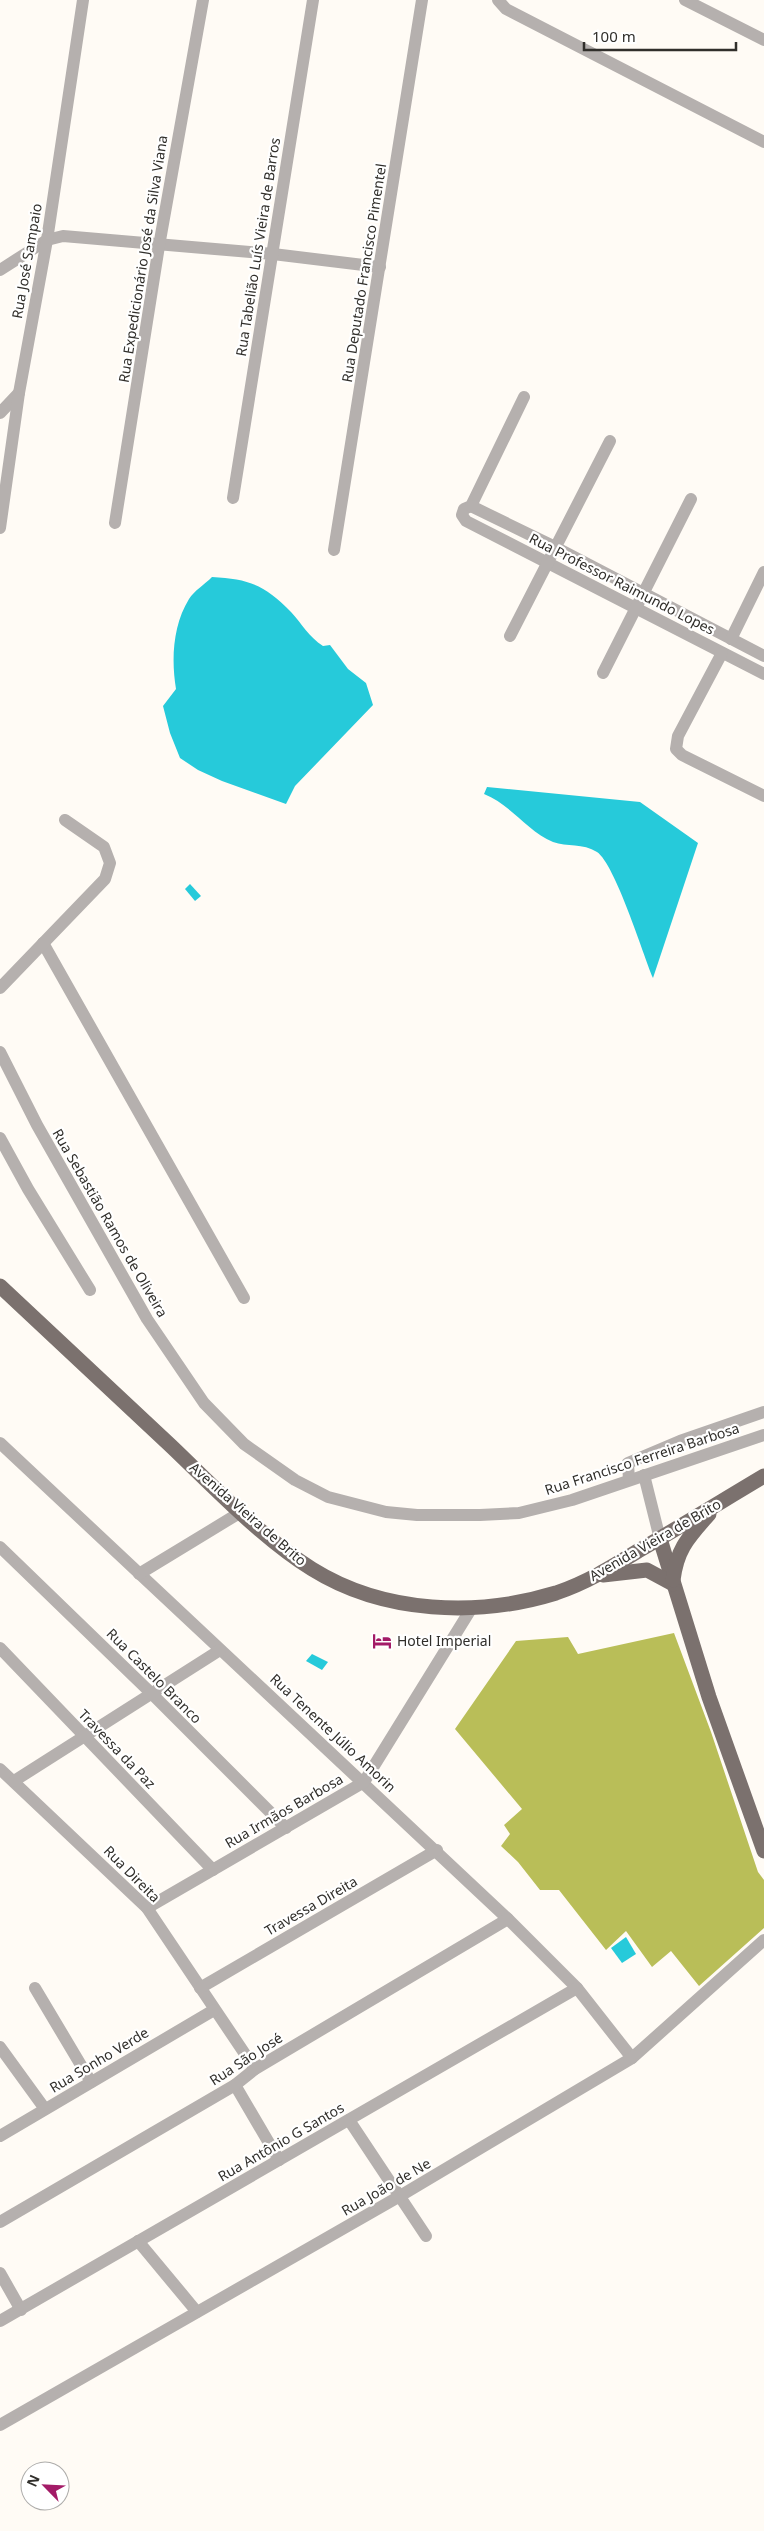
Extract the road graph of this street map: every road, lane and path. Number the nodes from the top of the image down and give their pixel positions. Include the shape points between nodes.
1 (83, 0) edge
2 (202, 0) edge
3 (313, 0) edge
4 (422, 0) edge
5 (685, 0) edge
6 (499, 3) edge
7 (764, 40) edge
8 (764, 142) edge
9 (47, 240) junction
10 (159, 246) junction
11 (273, 254) junction
12 (380, 267) junction
13 (0, 269) edge
14 (19, 393) junction
15 (524, 397) dead end
16 (0, 413) edge
17 (610, 442) dead end
18 (233, 498) dead end
19 (692, 499) dead end
20 (471, 506) junction
21 (115, 523) dead end
22 (0, 528) edge
23 (555, 547) junction
24 (334, 550) dead end
25 (547, 563) junction
26 (764, 572) edge
27 (644, 594) junction
28 (636, 608) junction
29 (510, 636) dead end
30 (731, 639) junction
31 (722, 653) junction
32 (764, 656) edge
33 (603, 673) dead end
34 (764, 674) edge
35 (764, 796) edge
36 (65, 820) dead end
37 (43, 943) junction
38 (0, 988) edge
39 (0, 1052) edge
40 (0, 1138) edge
41 (0, 1286) edge
42 (90, 1290) dead end
43 (244, 1298) dead end
44 (204, 1403) joint
45 (764, 1412) edge
46 (764, 1435) edge
47 (0, 1442) edge
48 (644, 1475) junction
49 (764, 1476) edge
50 (629, 1480) junction
51 (721, 1501) junction
52 (241, 1512) junction
53 (660, 1538) junction
54 (0, 1547) edge
55 (138, 1574) junction
56 (596, 1576) junction
57 (673, 1584) junction
58 (471, 1609) junction
59 (0, 1648) edge
60 (220, 1650) junction
61 (152, 1694) junction
62 (84, 1736) junction
63 (5, 1776) edge
64 (364, 1782) junction
65 (286, 1828) junction
66 (437, 1850) junction
67 (764, 1850) edge
68 (213, 1870) junction
69 (147, 1908) junction
70 (508, 1919) junction
71 (764, 1940) edge
72 (35, 1988) dead end
73 (200, 1988) junction
74 (577, 1988) junction
75 (214, 2010) junction
76 (0, 2048) edge
77 (632, 2058) junction
78 (255, 2069) junction
79 (92, 2082) junction
80 (235, 2085) junction
81 (45, 2109) junction
82 (349, 2120) junction
83 (0, 2136) edge
84 (279, 2160) junction
85 (400, 2196) junction
86 (0, 2222) edge
87 (426, 2236) dead end
88 (138, 2241) junction
89 (0, 2273) edge
90 (20, 2310) junction
91 (197, 2312) junction
92 (0, 2321) edge
93 (0, 2425) edge

1 - 9 street, Rua José Sampaio
2 - 10 street, Rua Expedicionário José da Silva Viana
3 - 11 street, Rua Tabelião Luís Vieira de Barros
4 - 12 street, Rua Deputado Francisco Pimentel
5 - 7 street
6 - 8 street
9 - 10 street via 76,237
9 - 13 street
9 - 14 street, Rua José Sampaio
10 - 11 street
10 - 21 street, Rua Expedicionário José da Silva Viana
11 - 12 street
11 - 18 street, Rua Tabelião Luís Vieira de Barros
12 - 24 street, Rua Deputado Francisco Pimentel
14 - 16 street
14 - 22 street, Rua José Sampaio
15 - 20 street
17 - 23 street
19 - 27 street
20 - 23 street, Rua Professor Raimundo Lopes
20 - 25 street, Rua Professor Raimundo Lopes via 464,509 462,515 466,521
23 - 25 street
23 - 27 street, Rua Professor Raimundo Lopes
25 - 28 street, Rua Professor Raimundo Lopes
25 - 29 street
26 - 30 street
27 - 28 street
27 - 30 street, Rua Professor Raimundo Lopes
28 - 31 street, Rua Professor Raimundo Lopes
28 - 33 street
30 - 32 street, Rua Professor Raimundo Lopes
31 - 34 street, Rua Professor Raimundo Lopes
31 - 35 street via 678,736 676,749
36 - 37 street via 104,847 110,863 105,879
37 - 38 street
37 - 43 street
39 - 44 street, Rua Sebastião Ramos de Oliveira via 37,1125 143,1311 177,1367
40 - 42 street
41 - 52 main road, Avenida Vieira de Brito
44 - 50 street, Rua Francisco Ferreira Barbosa via 244,1444 295,1480 328,1497 386,1512 471,1516 519,1512 572,1500
45 - 50 street via 628,1463
46 - 48 street, Rua Francisco Ferreira Barbosa
47 - 55 street, Rua Tenente Júlio Amorin
48 - 50 street, Rua Francisco Ferreira Barbosa
48 - 53 street
49 - 51 main road, Avenida Vieira de Brito
51 - 53 main road, Avenida Vieira de Brito
51 - 57 main road via 684,1543 678,1554
52 - 55 street
52 - 58 main road, Avenida Vieira de Brito via 298,1560 348,1587 412,1605
53 - 56 main road, Avenida Vieira de Brito
53 - 57 main road
54 - 61 street, Rua Castelo Branco
55 - 60 street, Rua Tenente Júlio Amorin
56 - 57 main road via 647,1570
56 - 58 main road, Avenida Vieira de Brito via 518,1603
57 - 67 main road via 709,1698
58 - 64 street, Rua Irmãos Barbosa
59 - 62 street, Travessa da Paz
60 - 61 street
60 - 64 street, Rua Tenente Júlio Amorin
61 - 62 street
61 - 65 street, Rua Castelo Branco
62 - 63 street
62 - 68 street, Travessa da Paz
63 - 69 street, Rua Direita
64 - 65 street, Rua Irmãos Barbosa
64 - 66 street, Rua Tenente Júlio Amorin
65 - 68 street, Rua Irmãos Barbosa
66 - 70 street, Rua Tenente Júlio Amorin
66 - 73 street, Travessa Direita
68 - 69 street, Rua Irmãos Barbosa
69 - 73 street, Rua Direita
70 - 74 street, Rua Tenente Júlio Amorin
70 - 78 street, Rua São José
71 - 77 street, Rua João de Ne
72 - 79 street
73 - 75 street, Rua Direita
74 - 77 street, Rua Tenente Júlio Amorin
74 - 82 street, Rua Antônio G Santos
75 - 78 street, Rua Direita
75 - 79 street, Rua Sonho Verde
76 - 81 street
77 - 85 street, Rua João de Ne
78 - 80 street, Rua São José
79 - 81 street, Rua Sonho Verde
80 - 84 street
80 - 86 street, Rua São José
81 - 83 street, Rua Sonho Verde
82 - 84 street, Rua Antônio G Santos
82 - 85 street
84 - 88 street, Rua Antônio G Santos
85 - 87 street
85 - 91 street, Rua João de Ne
88 - 90 street, Rua Antônio G Santos
88 - 91 street
89 - 90 street
90 - 92 street, Rua Antônio G Santos
91 - 93 street, Rua João de Ne

